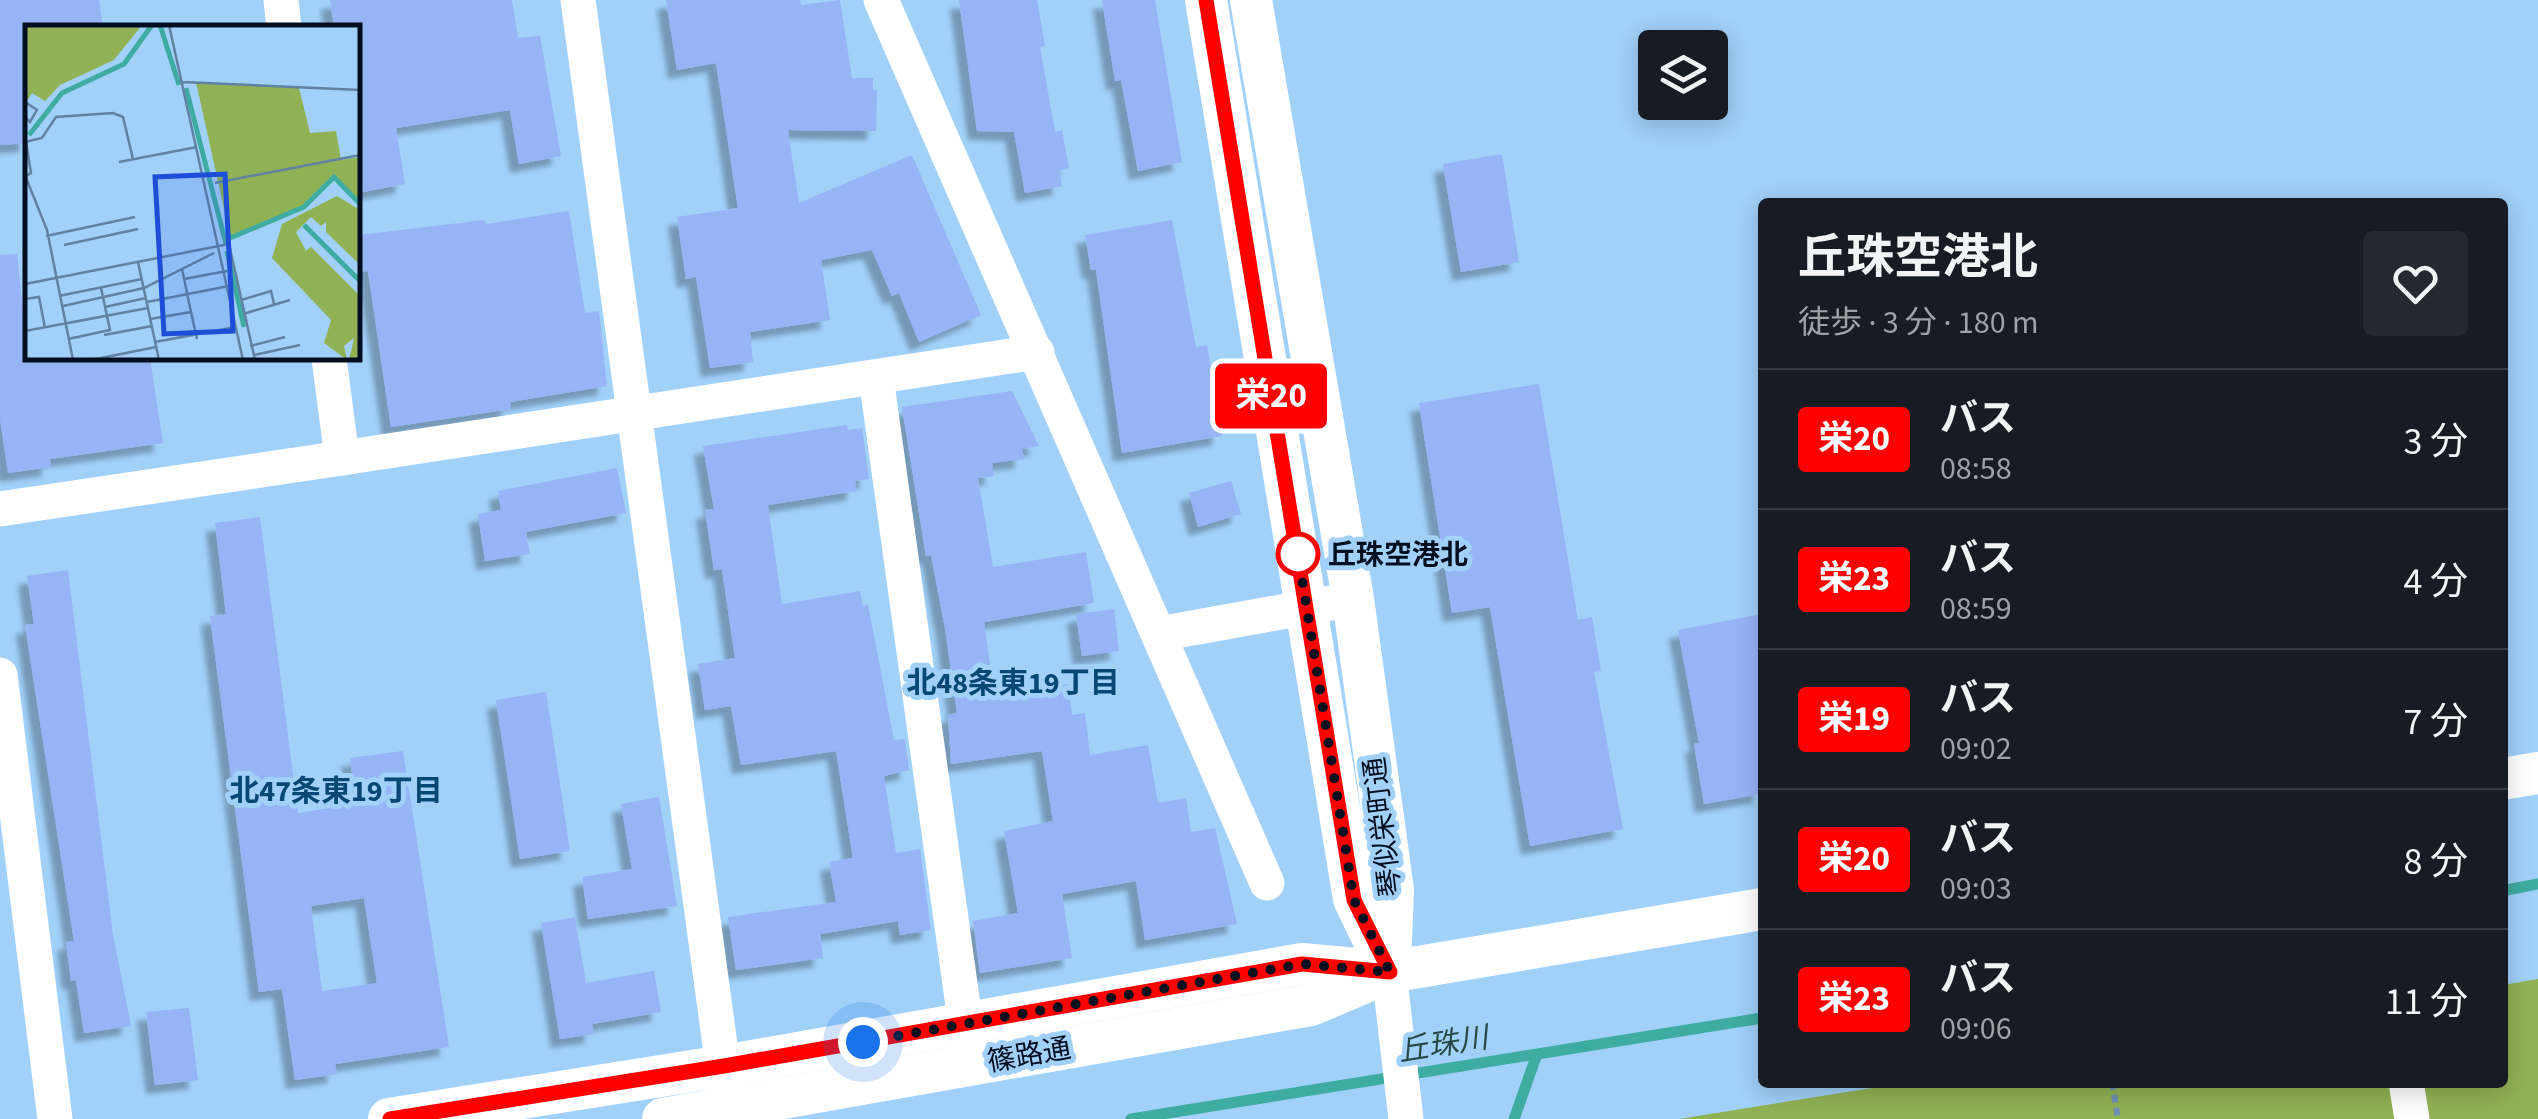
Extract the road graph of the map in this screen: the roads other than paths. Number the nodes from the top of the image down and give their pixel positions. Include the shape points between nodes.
1 (280, 0) edge
2 (578, 0) edge
3 (881, 0) edge
4 (1206, 0) edge
5 (1251, 0) edge
6 (284, 25) edge
7 (1036, 352) junction
8 (329, 360) edge
9 (876, 377) junction
10 (635, 414) junction
11 (342, 458) junction
12 (0, 509) edge
13 (1352, 600) junction
14 (1306, 606) junction
15 (1159, 634) junction
16 (0, 674) edge
17 (2538, 773) edge
18 (2508, 778) edge
19 (1267, 884) dead end
20 (1758, 910) edge
21 (1390, 972) junction
22 (969, 1044) junction
23 (724, 1066) junction
24 (2407, 1088) edge
25 (1405, 1113) edge
26 (730, 1114) edge
27 (55, 1119) edge
28 (390, 1119) edge
29 (663, 1119) edge
30 (2412, 1119) edge

1 - 6 street
2 - 10 street
3 - 7 street
4 - 14 street, 琴似栄町通
5 - 13 street, 琴似栄町通
7 - 9 street
7 - 15 street
8 - 11 street
9 - 10 street
9 - 22 street
10 - 11 street
10 - 23 street
11 - 12 street
13 - 14 street
13 - 21 street, 琴似栄町通 via 1393,890
14 - 15 street
14 - 21 street, 琴似栄町通 via 1354,900
15 - 19 street
16 - 27 street
17 - 18 street
20 - 21 street, 篠路通
21 - 22 street, 篠路通 via 1311,1005
21 - 25 street
22 - 23 street, 篠路通
22 - 26 street, 篠路通
23 - 26 street
23 - 28 street, 篠路通
24 - 30 street
26 - 29 street, 篠路通

